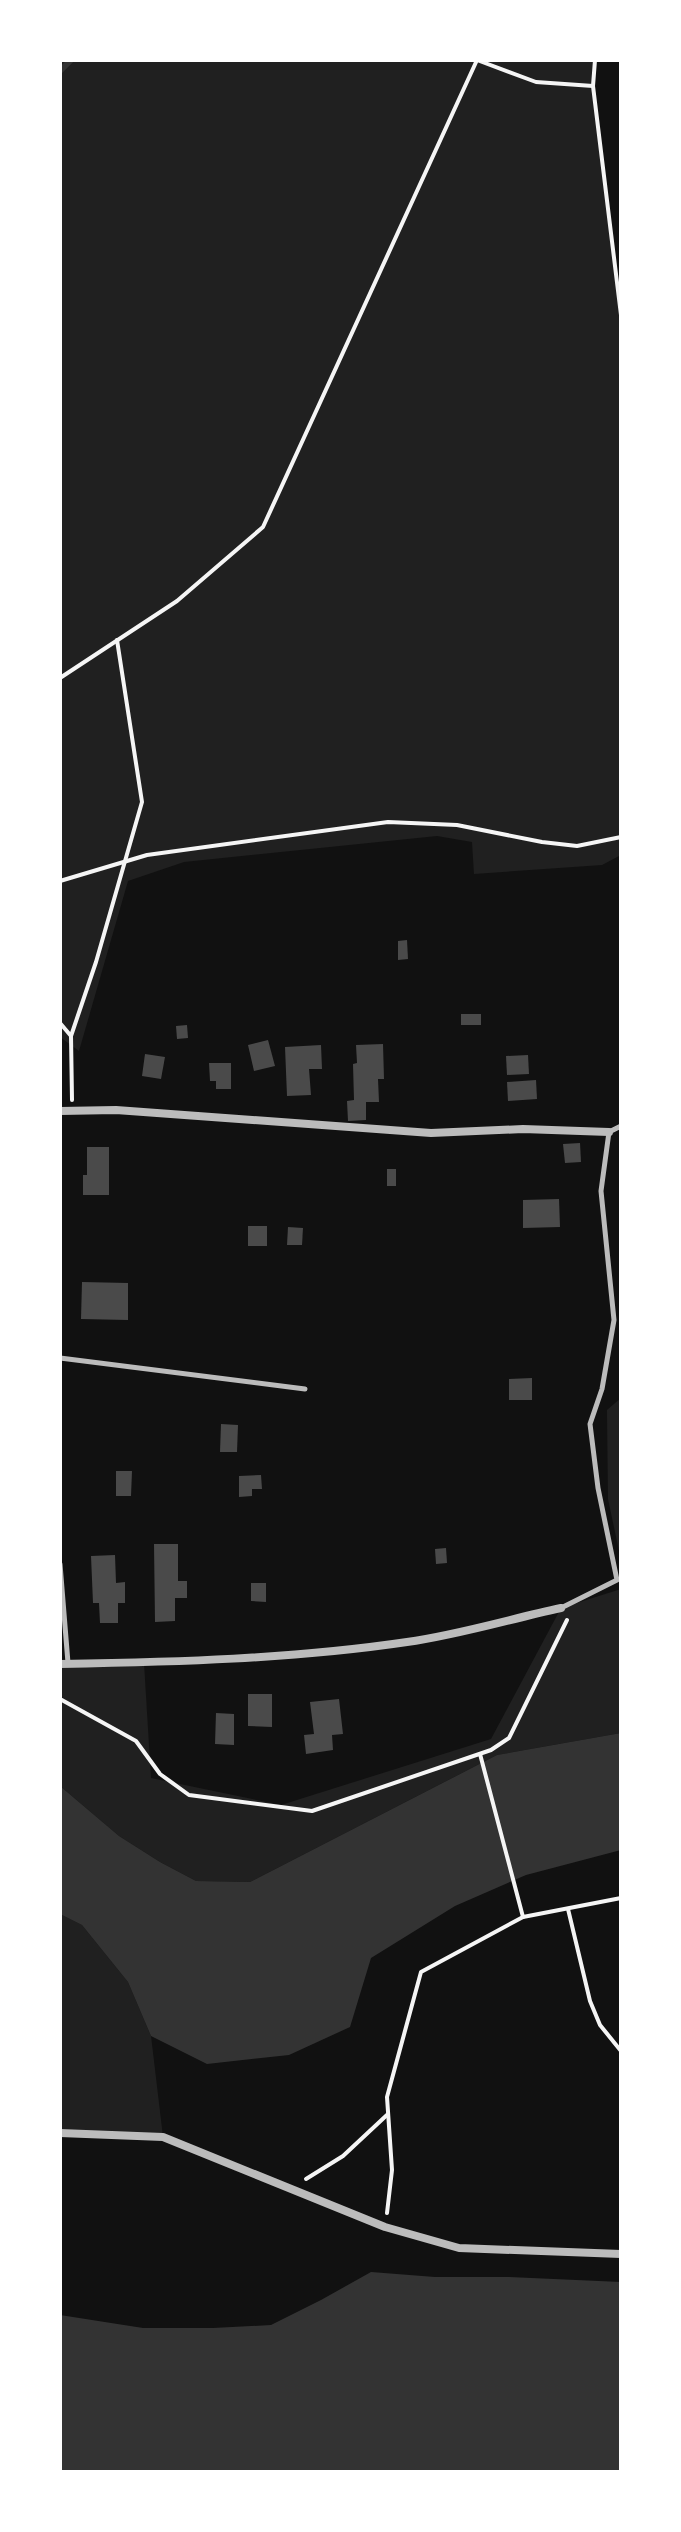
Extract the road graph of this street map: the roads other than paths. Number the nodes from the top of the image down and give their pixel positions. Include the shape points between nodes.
1 (60, 1111) edge
2 (621, 1126) edge
3 (609, 1132) junction
4 (60, 1358) edge
5 (305, 1389) dead end
6 (60, 1564) edge
7 (561, 1608) joint
8 (64, 1664) edge
9 (60, 2133) edge
10 (621, 2254) edge

1 - 3 street via 116,1110 431,1133
2 - 3 lane
3 - 7 lane via 601,1191 614,1320 590,1424 617,1580
4 - 5 lane
6 - 8 lane
7 - 8 street via 410,1642 336,1651
9 - 10 street via 163,2137 385,2227 459,2248

